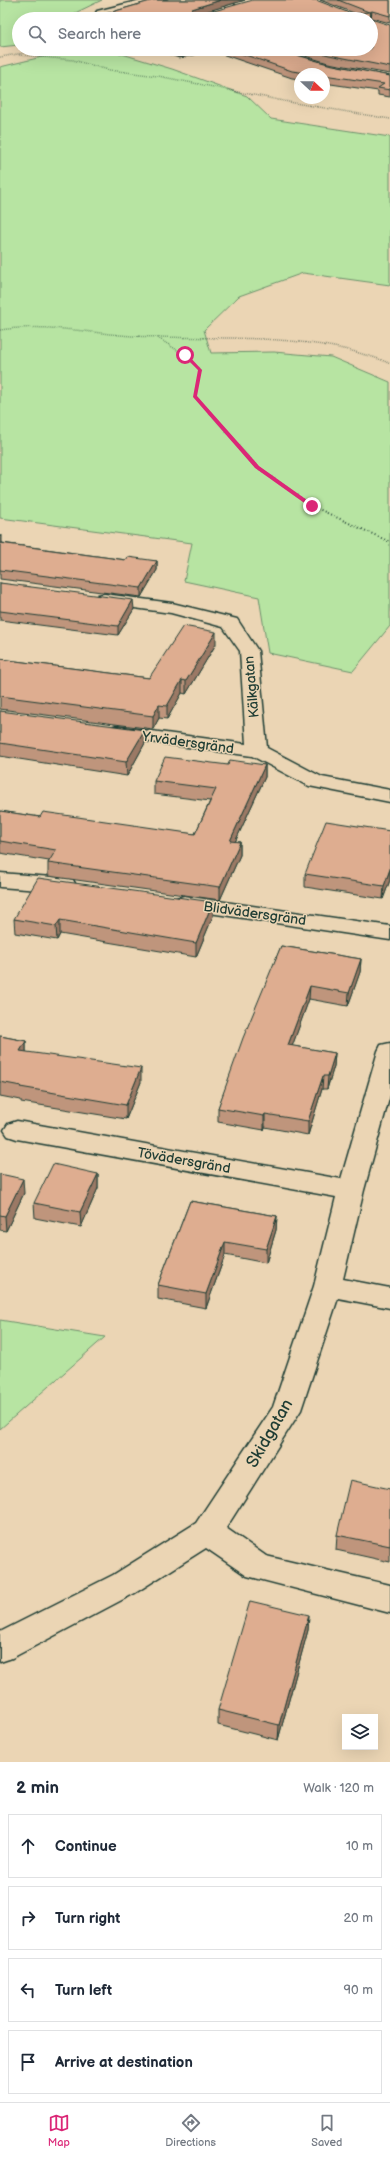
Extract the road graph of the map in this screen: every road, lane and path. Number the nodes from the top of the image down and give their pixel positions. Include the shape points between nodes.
1 (162, 0) edge
2 (218, 0) edge
3 (248, 4) edge
4 (235, 8) junction
5 (222, 11) edge
6 (105, 12) edge
7 (12, 56) edge
8 (30, 56) edge
9 (0, 57) edge
10 (390, 119) edge
11 (0, 330) edge
12 (157, 337) junction
13 (390, 364) edge
14 (390, 542) edge
15 (86, 597) edge
16 (93, 729) edge
17 (256, 751) junction
18 (390, 796) edge
19 (0, 880) edge
20 (84, 888) edge
21 (162, 900) edge
22 (390, 933) edge
23 (390, 1051) edge
24 (17, 1130) dead end
25 (351, 1190) junction
26 (328, 1286) junction
27 (390, 1298) edge
28 (207, 1532) junction
29 (390, 1599) edge
30 (0, 1648) edge

1 - 6 street
2 - 4 street
3 - 4 street
4 - 5 street
7 - 9 path
8 - 10 path via 73,60 109,70 158,76
11 - 12 path via 17,326 60,327 116,336
12 - 13 path via 304,343 343,348
12 - 14 path via 185,355 200,370 195,396 257,467 312,506
15 - 17 street, Kälkgatan via 172,608 230,623 249,651
16 - 17 street, Yrvädersgränd
17 - 18 street via 316,782
19 - 20 street
21 - 22 street, Blidvädersgränd
23 - 25 street, Skidgatan
24 - 25 street, Tövädersgränd
25 - 26 street, Skidgatan
26 - 27 street
26 - 28 street, Skidgatan via 286,1410
28 - 29 street via 258,1567
28 - 30 street, Skidgatan via 124,1584

